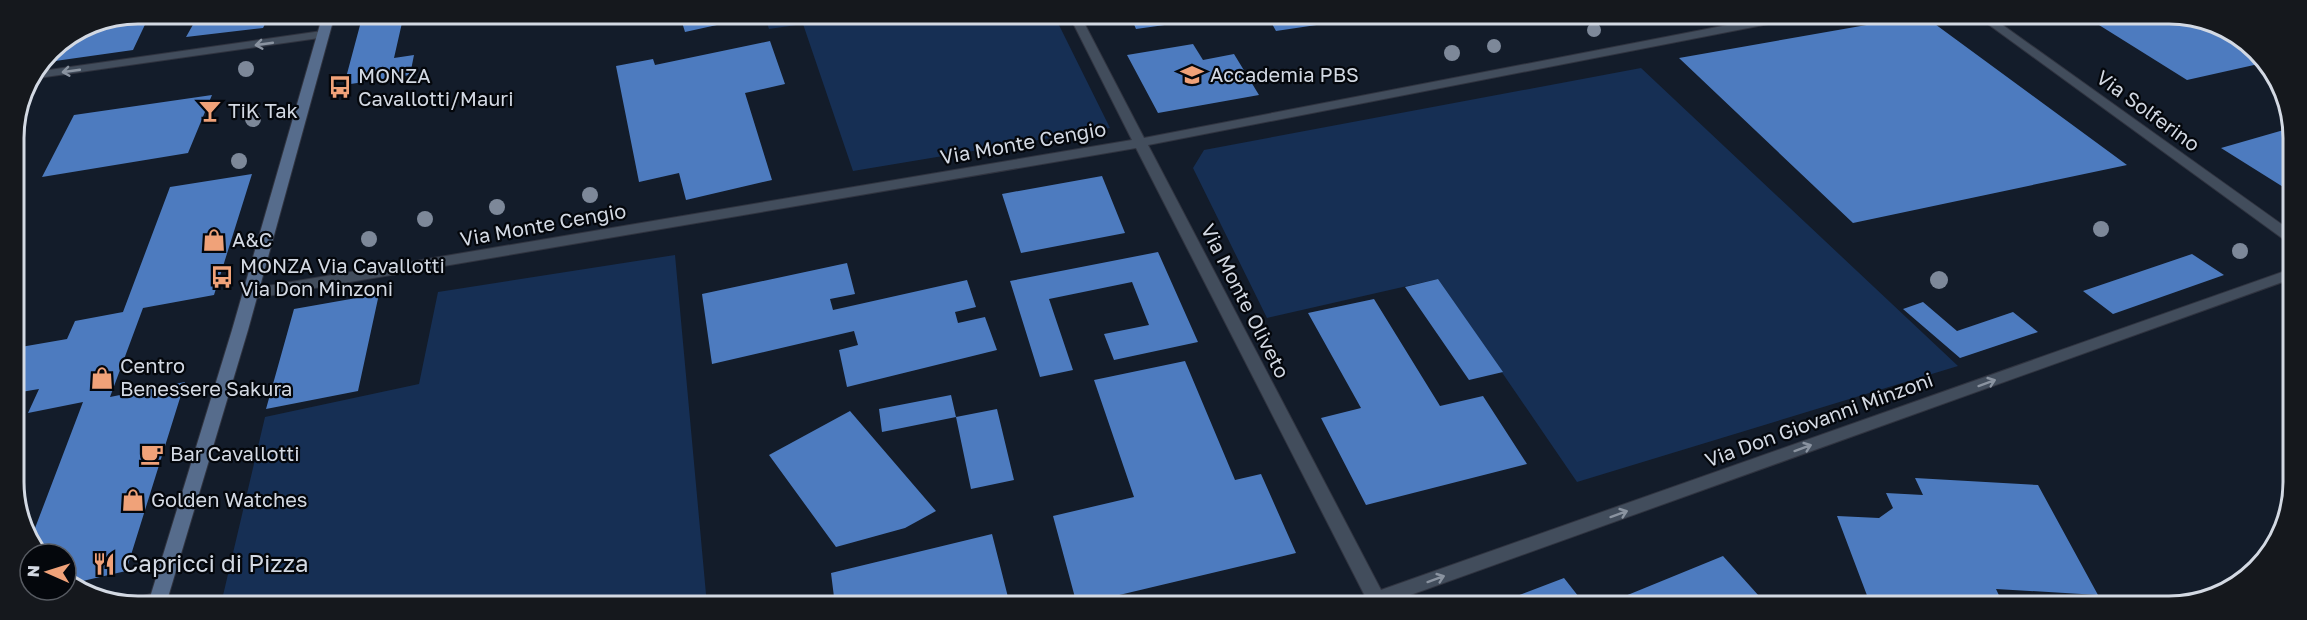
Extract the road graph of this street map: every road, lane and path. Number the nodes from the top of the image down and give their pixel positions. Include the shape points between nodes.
1 (326, 24) edge
2 (1079, 24) edge
3 (1753, 24) edge
4 (1994, 24) edge
5 (322, 35) junction
6 (43, 75) edge
7 (1140, 143) junction
8 (2283, 232) edge
9 (2283, 277) edge
10 (250, 294) junction
11 (155, 596) edge
12 (1368, 596) edge
13 (1394, 596) edge

1 - 5 street
2 - 7 street, Via Monte Oliveto
3 - 7 street, Via Monte Cengio
4 - 8 street, Via Solferino
5 -> 6 street
5 - 10 street
7 - 10 street, Via Monte Cengio
7 - 12 street, Via Monte Oliveto
13 -> 9 street, Via Don Giovanni Minzoni
10 - 11 street

